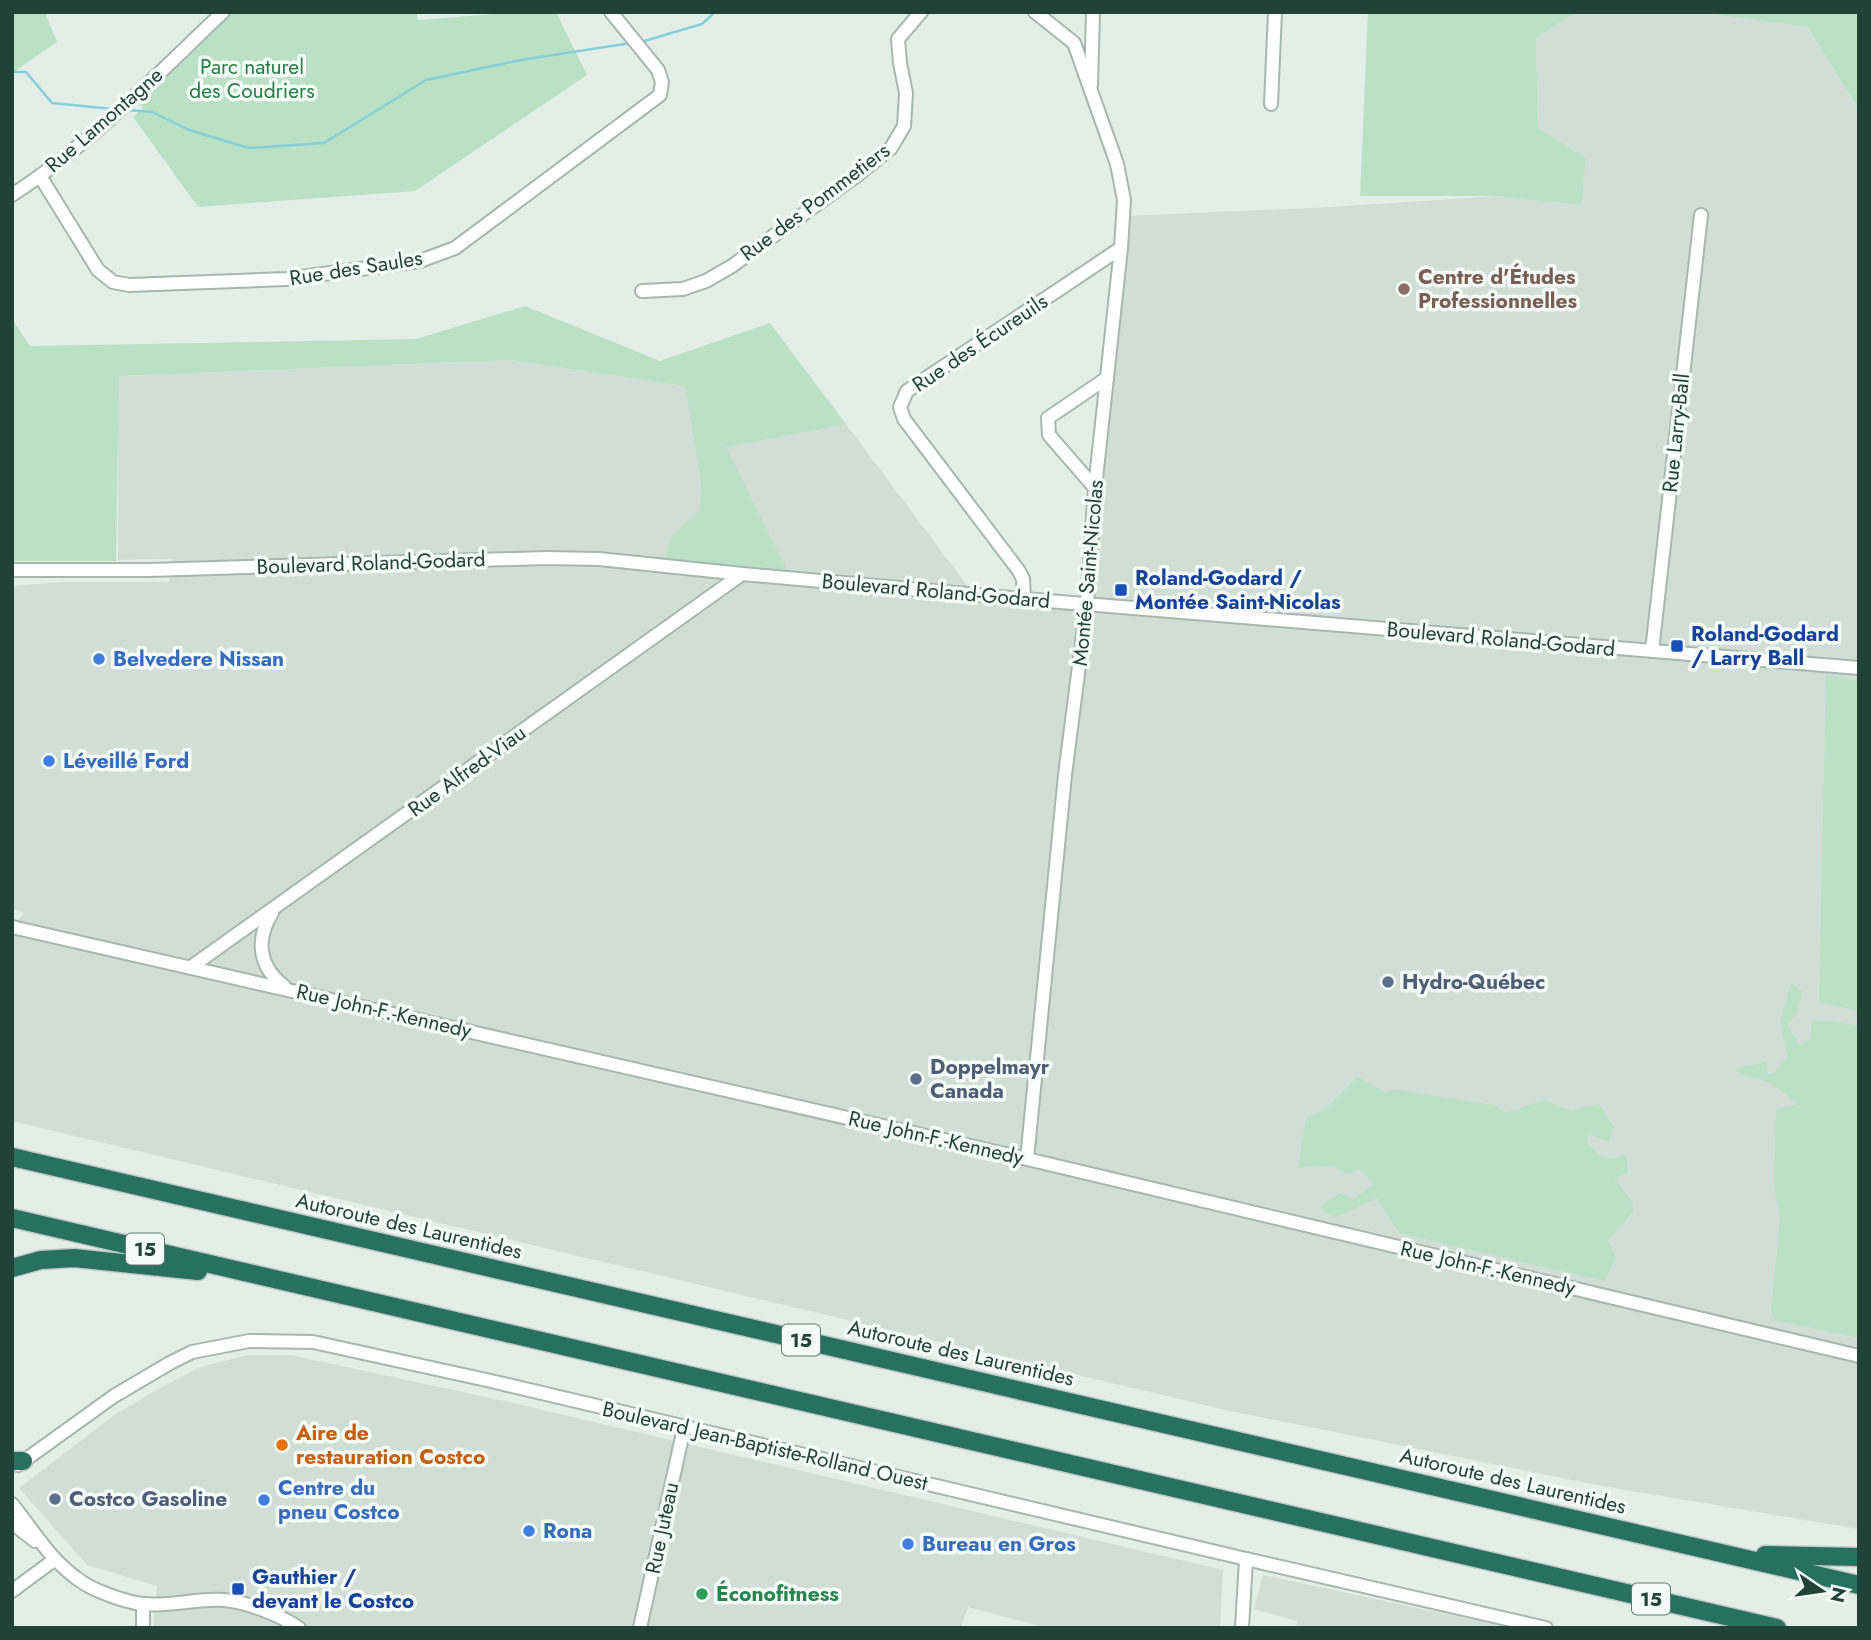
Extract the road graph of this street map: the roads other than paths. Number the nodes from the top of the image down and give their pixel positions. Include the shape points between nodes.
1 (223, 12) edge
2 (611, 12) edge
3 (921, 12) edge
4 (1035, 12) edge
5 (1093, 12) edge
6 (1275, 12) edge
7 (1091, 94) junction
8 (1270, 104) dead end
9 (40, 176) junction
10 (12, 195) edge
11 (1701, 215) dead end
12 (1121, 248) junction
13 (642, 291) dead end
14 (1107, 378) junction
15 (1095, 488) junction
16 (12, 570) edge
17 (742, 574) junction
18 (1024, 599) junction
19 (1087, 604) junction
20 (1652, 651) junction
21 (1859, 668) edge
22 (274, 909) junction
23 (12, 927) edge
24 (191, 967) junction
25 (289, 989) junction
26 (13, 1158) edge
27 (1027, 1159) junction
28 (12, 1218) edge
29 (12, 1268) edge
30 (278, 1280) junction
31 (1859, 1356) edge
32 (684, 1428) junction
33 (16, 1464) edge
34 (12, 1504) edge
35 (12, 1522) edge
36 (41, 1545) junction
37 (1727, 1554) junction
38 (1859, 1557) edge
39 (1246, 1559) junction
40 (54, 1560) junction
41 (1859, 1584) edge
42 (12, 1591) edge
43 (143, 1604) junction
44 (1772, 1627) edge
45 (143, 1628) edge
46 (299, 1628) edge
47 (640, 1628) edge
48 (1242, 1628) edge
49 (1546, 1628) edge

1 - 9 street, Rue Lamontagne via 116,114
2 - 9 street, Rue des Saules via 658,70 660,95 455,248 420,261 286,279 121,284 98,270
3 - 13 street, Rue des Pommetiers via 898,39 906,93 904,126 891,148 706,281 682,289
4 - 7 street, Montée Saint-Nicolas via 1074,43
5 - 7 street
6 - 8 street
7 - 12 street, Montée Saint-Nicolas via 1117,164 1124,200
9 - 10 street, Rue Lamontagne
11 - 20 street, Rue Larry-Ball
12 - 14 street, Montée Saint-Nicolas
12 - 18 street, Rue des Écureuils via 907,391 900,407 904,419 1019,571
14 - 15 street, Montée Saint-Nicolas
14 - 15 street via 1048,418 1049,435
15 - 19 street, Montée Saint-Nicolas
16 - 17 street, Boulevard Roland-Godard via 546,558
17 - 18 street, Boulevard Roland-Godard
17 - 22 street, Rue Alfred-Viau
18 - 19 street, Boulevard Roland-Godard
19 - 20 street, Boulevard Roland-Godard
19 - 27 street, Montée Saint-Nicolas
20 - 21 street, Boulevard Roland-Godard
22 - 24 street, Rue Alfred-Viau
22 - 25 street via 263,933 264,960
23 - 24 street, Rue John-F.-Kennedy
24 - 25 street, Rue John-F.-Kennedy
25 - 27 street, Rue John-F.-Kennedy
26 - 37 highway, Autoroute des Laurentides / 15
27 - 31 street, Rue John-F.-Kennedy
28 - 30 highway, 15
29 - 30 highway via 74,1258
30 - 44 highway, 15
32 - 33 street, Boulevard Jean-Baptiste-Rolland Ouest via 313,1342 249,1341 192,1352 170,1363
32 - 39 street, Boulevard Jean-Baptiste-Rolland Ouest
32 - 47 street, Rue Juteau
34 - 36 street
35 - 36 street
36 - 40 street
37 - 38 highway
37 - 41 highway, Autoroute des Laurentides / 15
39 - 48 street
39 - 49 street, Boulevard Jean-Baptiste-Rolland Ouest
40 - 42 street
40 - 43 street via 81,1582
43 - 45 street
43 - 46 street via 225,1600 254,1607

